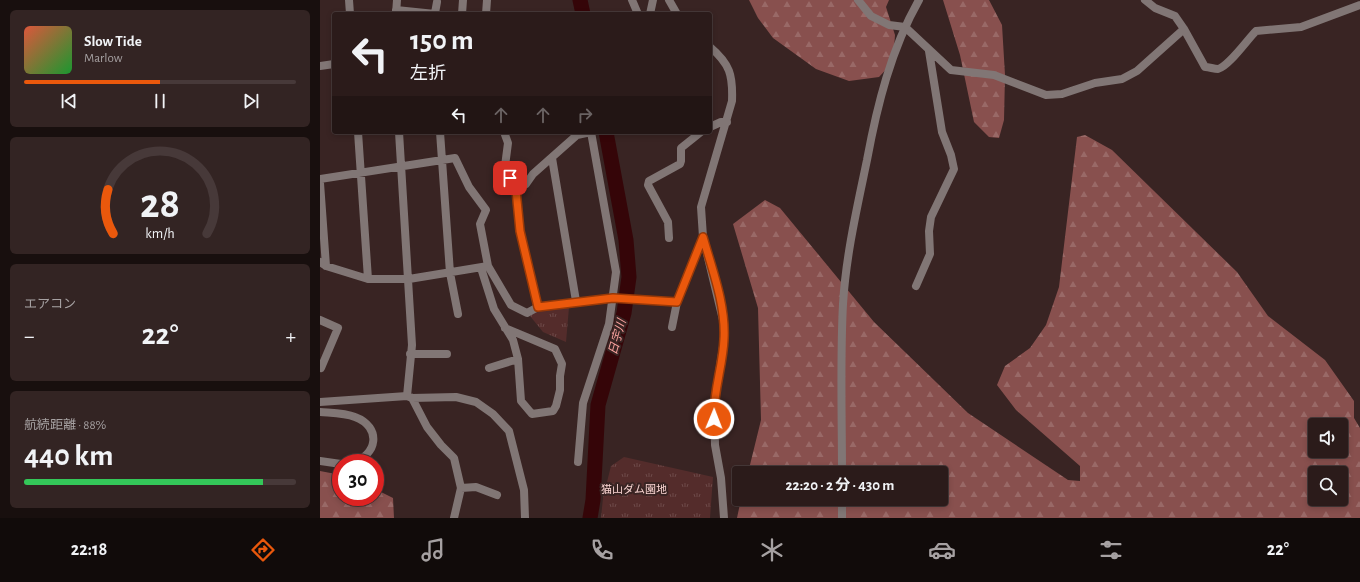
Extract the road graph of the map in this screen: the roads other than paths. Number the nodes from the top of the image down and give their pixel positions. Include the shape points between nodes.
1 (349, 0) edge
2 (396, 0) edge
3 (463, 0) edge
4 (487, 0) edge
5 (632, 0) edge
6 (652, 0) edge
7 (669, 0) edge
8 (858, 0) edge
9 (1145, 0) edge
10 (437, 2) dead end
11 (918, 2) edge
12 (1360, 5) edge
13 (350, 12) edge
14 (396, 12) edge
15 (435, 12) edge
16 (464, 12) edge
17 (486, 12) edge
18 (637, 12) edge
19 (650, 12) edge
20 (676, 12) edge
21 (905, 27) junction
22 (1184, 30) junction
23 (712, 49) edge
24 (929, 51) junction
25 (332, 64) edge
26 (320, 66) edge
27 (726, 122) junction
28 (712, 126) edge
29 (358, 134) edge
30 (399, 134) edge
31 (440, 134) edge
32 (505, 134) edge
33 (582, 134) edge
34 (591, 134) edge
35 (698, 134) edge
36 (552, 158) junction
37 (442, 159) junction
38 (401, 166) junction
39 (361, 171) junction
40 (320, 178) edge
41 (320, 183) edge
42 (516, 190) junction
43 (703, 237) junction
44 (669, 238) dead end
45 (323, 264) edge
46 (485, 267) junction
47 (450, 273) junction
48 (409, 278) junction
49 (368, 279) junction
50 (916, 286) dead end
51 (613, 298) junction
52 (576, 301) junction
53 (677, 302) junction
54 (538, 307) junction
55 (458, 314) dead end
56 (320, 320) edge
57 (672, 327) dead end
58 (505, 328) junction
59 (410, 354) junction
60 (446, 354) dead end
61 (518, 359) junction
62 (320, 367) edge
63 (489, 368) dead end
64 (410, 397) junction
65 (320, 402) edge
66 (320, 412) edge
67 (366, 454) edge
68 (320, 461) edge
69 (578, 462) dead end
70 (332, 463) edge
71 (842, 466) edge
72 (461, 488) junction
73 (497, 495) dead end
74 (842, 506) edge
75 (454, 518) edge
76 (525, 518) edge
77 (724, 518) edge
78 (842, 518) edge

1 - 13 street
2 - 14 street
3 - 16 street
4 - 17 street
5 - 18 street
6 - 19 street
7 - 20 street
8 - 21 street via 871,16 889,25
9 - 22 street via 1155,8 1175,16
10 - 15 street
11 - 21 street
12 - 22 street via 1301,27 1256,31 1229,63 1217,69 1205,67
21 - 24 street
21 - 71 street via 873,128 851,240 843,302
22 - 24 street via 1137,71 1122,79 1095,83 1062,94 1046,95 994,75 951,70
23 - 27 street via 729,67 733,84 732,101
24 - 50 street via 942,132 952,155 954,169 931,217 930,254
25 - 26 street
27 - 28 street
27 - 43 street via 701,207
29 - 39 street
30 - 38 street
31 - 37 street
32 - 42 street via 508,143 505,166
33 - 36 street via 577,135
34 - 51 street via 616,272
35 - 44 street via 681,148 680,164 649,181 648,185 668,222
36 - 42 street via 533,174 526,184
36 - 52 street
37 - 38 street
37 - 46 street via 455,158 469,187 486,210 480,224
37 - 47 street
38 - 39 street
38 - 48 street
39 - 40 street
39 - 49 street
41 - 45 street
42 - 54 street via 520,231
43 - 53 street
43 - 77 street via 724,324 714,406 715,445
45 - 49 street
46 - 47 street
46 - 54 street via 511,305 527,313
46 - 58 street via 494,309
47 - 48 street
47 - 55 street
48 - 49 street
48 - 59 street
51 - 52 street
51 - 53 street
51 - 69 street via 602,349 583,403
52 - 54 street
53 - 57 street
56 - 62 street via 338,328
58 - 61 street via 513,340
58 - 61 street via 555,348 562,364 560,390 553,411 532,414 521,401
59 - 60 street
59 - 64 street
61 - 63 street
64 - 65 street
64 - 72 street via 427,426 454,458
64 - 76 street via 456,397 476,402 493,414 508,431 524,490
66 - 67 street via 355,417 367,425 374,436
68 - 70 street
72 - 73 street via 476,488
72 - 75 street
74 - 78 street

